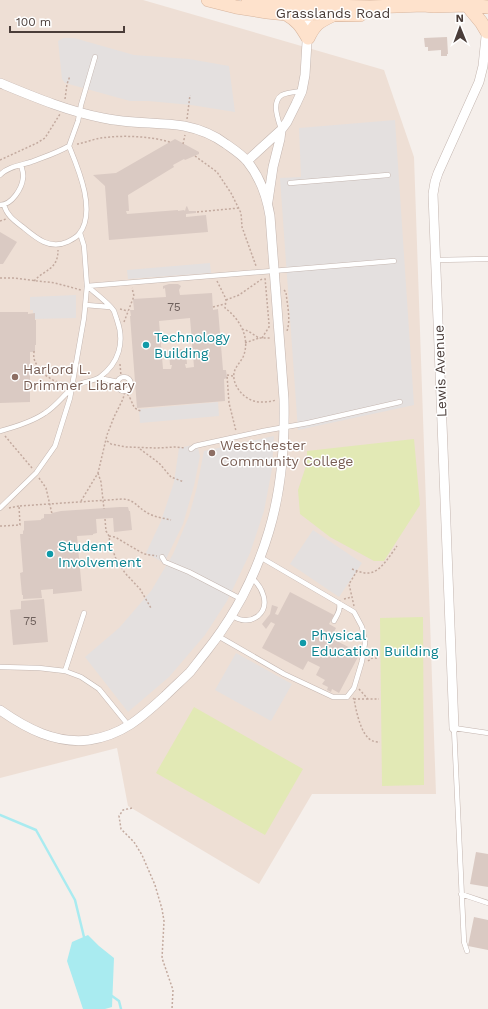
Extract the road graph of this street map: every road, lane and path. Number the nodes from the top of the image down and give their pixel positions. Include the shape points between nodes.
1 (208, 0) edge
2 (248, 0) edge
3 (467, 5) junction
4 (434, 6) junction
5 (488, 7) edge
6 (309, 10) junction
7 (286, 14) junction
8 (333, 15) junction
9 (487, 28) edge
10 (308, 38) junction
11 (486, 50) edge
12 (95, 57) dead end
13 (70, 76) dead end
14 (0, 83) edge
15 (302, 91) junction
16 (190, 95) dead end
17 (64, 103) dead end
18 (61, 112) dead end
19 (79, 113) junction
20 (186, 123) dead end
21 (281, 130) junction
22 (185, 131) dead end
23 (170, 142) dead end
24 (77, 144) dead end
25 (184, 144) dead end
26 (69, 146) junction
27 (195, 156) dead end
28 (0, 160) edge
29 (247, 161) junction
30 (21, 165) junction
31 (0, 175) edge
32 (388, 175) dead end
33 (290, 184) dead end
34 (268, 202) junction
35 (2, 205) edge
36 (239, 208) junction
37 (197, 212) dead end
38 (8, 218) dead end
39 (0, 221) edge
40 (80, 233) junction
41 (58, 248) dead end
42 (488, 259) edge
43 (436, 260) junction
44 (394, 261) dead end
45 (258, 272) junction
46 (272, 274) junction
47 (215, 275) junction
48 (0, 278) edge
49 (265, 278) junction
50 (34, 281) junction
51 (131, 282) junction
52 (88, 286) junction
53 (282, 288) dead end
54 (87, 292) junction
55 (226, 300) junction
56 (225, 304) junction
57 (86, 305) junction
58 (110, 307) junction
59 (213, 307) dead end
60 (120, 329) junction
61 (242, 329) junction
62 (284, 336) dead end
63 (275, 337) dead end
64 (259, 338) junction
65 (262, 338) junction
66 (245, 343) junction
67 (34, 352) dead end
68 (118, 354) junction
69 (233, 376) junction
70 (99, 378) junction
71 (121, 378) junction
72 (118, 382) junction
73 (72, 387) junction
74 (125, 391) junction
75 (280, 400) dead end
76 (400, 402) dead end
77 (141, 411) dead end
78 (285, 427) junction
79 (1, 431) edge
80 (237, 437) junction
81 (106, 440) junction
82 (138, 448) junction
83 (191, 449) joint
84 (98, 473) junction
85 (36, 474) junction
86 (184, 482) dead end
87 (103, 500) junction
88 (80, 502) junction
89 (50, 504) junction
90 (0, 508) edge
91 (104, 509) dead end
92 (52, 514) dead end
93 (105, 518) dead end
94 (172, 520) dead end
95 (0, 526) edge
96 (109, 536) junction
97 (397, 546) dead end
98 (162, 557) joint
99 (260, 557) junction
100 (352, 569) dead end
101 (357, 571) junction
102 (252, 578) junction
103 (241, 599) junction
104 (339, 603) junction
105 (151, 608) dead end
106 (354, 612) junction
107 (84, 613) dead end
108 (232, 616) junction
109 (334, 621) dead end
110 (218, 636) junction
111 (378, 658) dead end
112 (361, 665) junction
113 (0, 667) edge
114 (65, 671) junction
115 (355, 684) junction
116 (347, 697) junction
117 (354, 699) junction
118 (368, 699) junction
119 (379, 699) dead end
120 (0, 710) edge
121 (129, 726) junction
122 (454, 728) junction
123 (488, 733) edge
124 (380, 742) dead end
125 (132, 808) dead end
126 (461, 894) junction
127 (488, 903) edge
128 (467, 951) dead end
129 (172, 1009) edge

1 - 7 main road, Grasslands Road
2 - 6 main road, Grasslands Road
3 - 4 main road, Grasslands Road
3 - 5 main road, Grasslands Road
3 - 9 main road
4 - 6 main road, Grasslands Road via 370,6
4 - 8 main road, Grasslands Road via 414,12
6 - 7 main road, Grasslands Road
6 - 8 main road, Grasslands Road
6 - 10 street
7 - 10 main road via 294,19
8 - 10 main road via 313,27
9 - 11 street, Lewis Avenue
10 - 15 street
11 - 43 street, Lewis Avenue via 479,82 435,182 433,194
12 - 19 lane
13 - 17 path
14 - 19 street
15 - 21 street via 292,114
15 - 21 lane via 281,95 276,110
16 - 20 path
18 - 28 path via 45,138
19 - 26 lane
19 - 29 street via 134,123 186,127 220,140
21 - 29 street
21 - 34 street
22 - 25 path
23 - 24 path via 121,137 100,138
26 - 30 lane
26 - 40 lane via 83,182 86,200 86,218
27 - 36 path via 216,172
29 - 34 street
30 - 31 lane
30 - 35 lane via 24,177 19,190 11,202
32 - 33 lane
34 - 46 street
35 - 40 lane via 6,212 33,236 52,245 63,244
36 - 37 path
36 - 45 path via 242,227
38 - 39 path
40 - 52 lane via 84,246
41 - 50 path via 54,265
42 - 43 lane
43 - 122 street, Lewis Avenue
44 - 46 lane
45 - 46 lane
45 - 47 lane
46 - 49 path
46 - 78 street
47 - 51 lane
47 - 55 path
48 - 50 path
49 - 55 path via 239,295
49 - 65 path via 269,327
50 - 54 path via 55,283
51 - 52 lane
51 - 60 path via 134,296
52 - 54 lane
52 - 58 lane
53 - 62 path via 286,292 289,326
54 - 57 lane
55 - 56 path
56 - 59 path
56 - 61 path via 225,308 239,322
57 - 58 lane
57 - 73 lane
58 - 60 lane
60 - 68 lane
61 - 64 path
61 - 66 path
63 - 65 path
64 - 65 path
64 - 66 path
66 - 69 path via 244,355
67 - 73 path via 35,361 42,372 53,380
68 - 70 lane
68 - 71 path
69 - 75 path via 234,383 247,398 262,402
69 - 80 path via 227,375 229,403
70 - 72 lane
70 - 73 lane
71 - 72 lane
71 - 74 lane via 128,378 131,381 129,389
72 - 74 lane via 119,388
73 - 79 lane via 46,413
73 - 85 lane via 55,446
74 - 77 path via 136,410
74 - 81 path
76 - 78 lane
78 - 80 lane
78 - 99 street via 282,470 275,510
79 - 85 path
80 - 83 lane
81 - 82 path via 112,444
81 - 84 path
82 - 83 path via 176,446
82 - 86 path via 159,463 172,477
84 - 87 path
84 - 88 path
85 - 89 path via 46,488
85 - 90 lane
87 - 88 path
87 - 91 path
87 - 94 path via 130,499 145,512
88 - 89 path
89 - 92 path
89 - 95 path via 19,506 20,525
93 - 96 path
96 - 98 path via 144,554
96 - 105 path via 116,559 140,589
97 - 101 path via 377,570 369,574
98 - 103 lane via 165,562
99 - 102 street
99 - 104 lane
100 - 101 path
101 - 106 path via 349,584
102 - 103 street
102 - 108 lane via 258,583 265,600 262,612 251,620 244,621
103 - 108 street
104 - 106 lane
104 - 109 lane via 339,612
106 - 112 lane via 362,627 365,643
107 - 114 lane
108 - 110 street
110 - 116 lane via 284,674 334,698
110 - 121 street via 190,671 152,708
111 - 112 path via 372,658
112 - 115 lane
113 - 114 lane
114 - 121 lane via 81,677 99,689
115 - 116 lane
115 - 118 path
116 - 117 path
117 - 118 path
117 - 124 path via 359,722 365,734 374,742
118 - 119 path
120 - 121 street via 36,732 54,738 89,740 107,736
122 - 123 lane
122 - 126 lane
125 - 129 path via 123,810 119,816 121,829 142,855 155,885 164,921 162,958 173,990
126 - 127 lane
126 - 128 lane via 464,942

